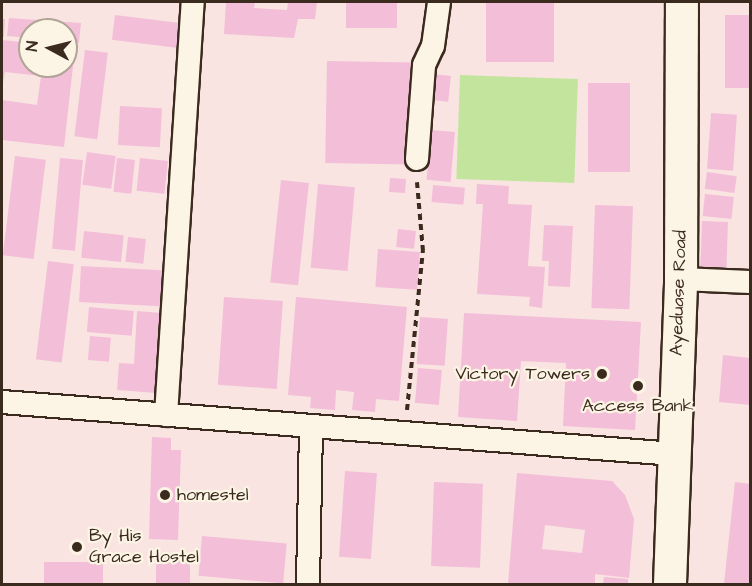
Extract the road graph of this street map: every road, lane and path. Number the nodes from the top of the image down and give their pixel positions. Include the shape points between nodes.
1 (193, 2) edge
2 (439, 2) edge
3 (682, 2) edge
4 (417, 159) joint
5 (681, 279) junction
6 (750, 282) edge
7 (2, 402) edge
8 (166, 416) junction
9 (312, 428) junction
10 (405, 434) junction
11 (674, 454) junction
12 (308, 585) edge
13 (670, 585) edge

1 - 8 street
2 - 4 street via 434,46 424,65
3 - 5 street, Ayeduase Road
4 - 10 path via 423,251
5 - 6 street
5 - 11 street, Ayeduase Road
7 - 8 street
8 - 9 street
9 - 10 street
9 - 12 street
10 - 11 street
11 - 13 street, Ayeduase Road

